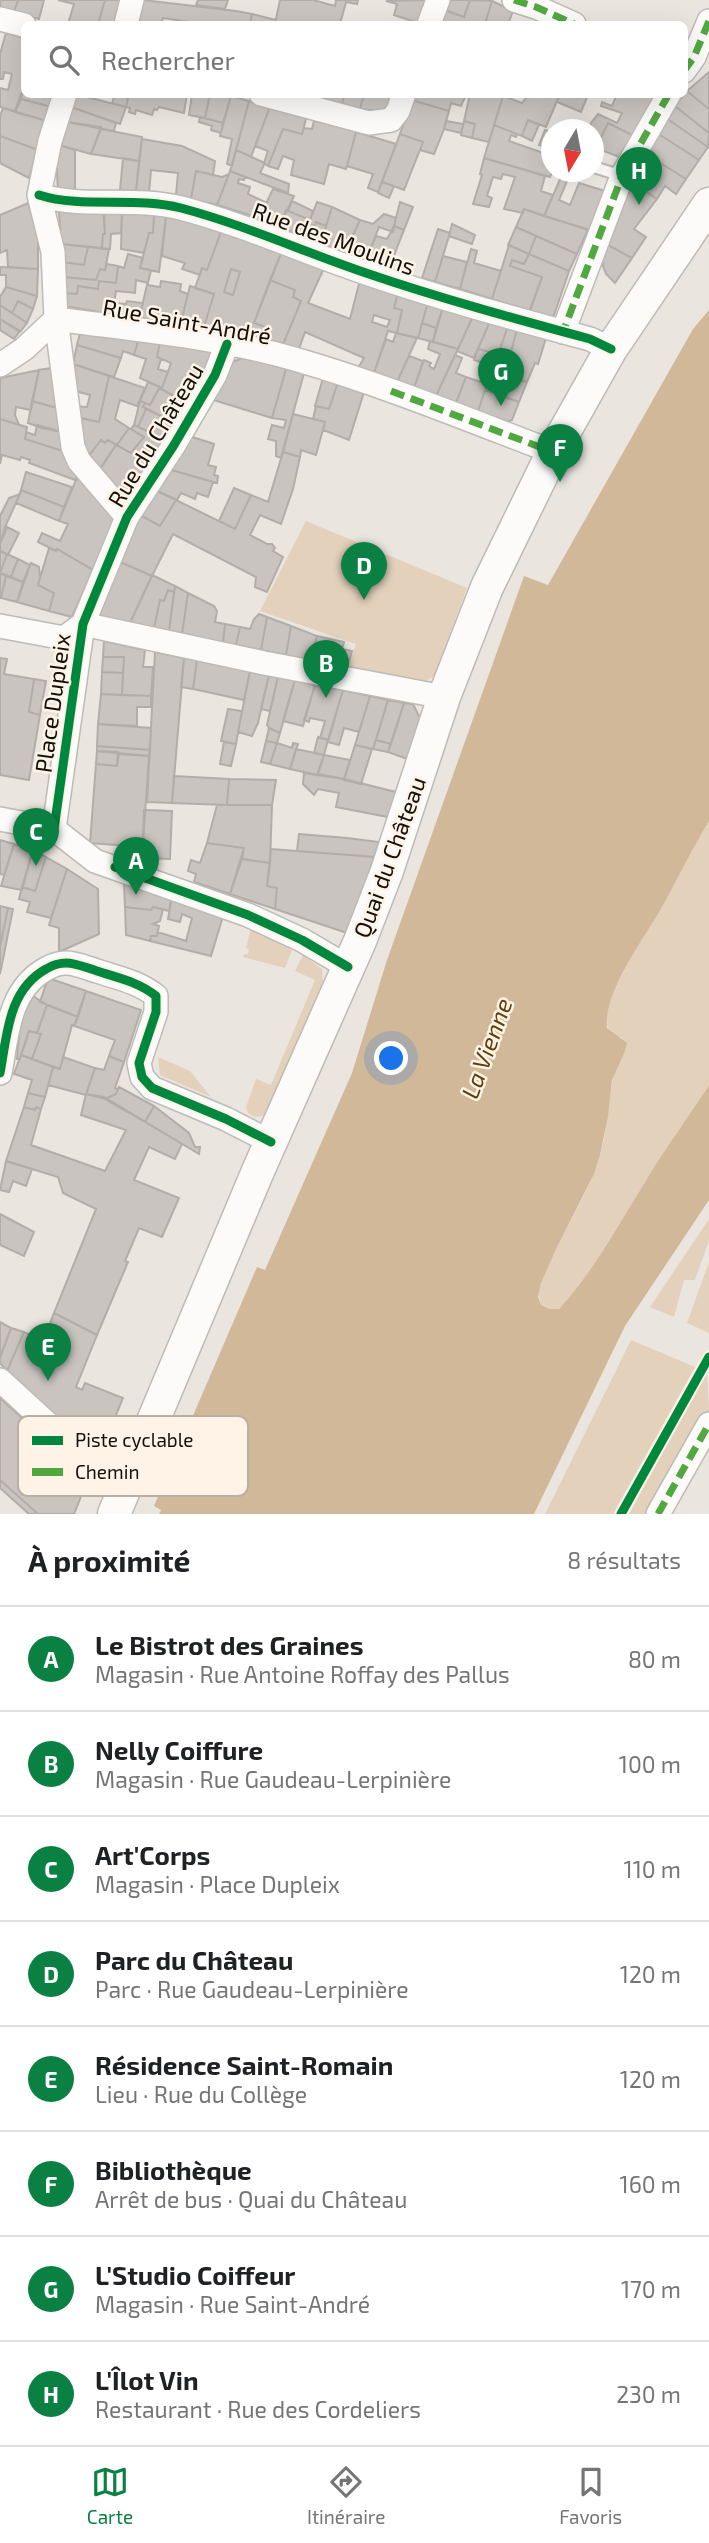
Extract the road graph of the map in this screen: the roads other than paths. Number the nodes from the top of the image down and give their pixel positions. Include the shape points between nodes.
1 (132, 0) edge
2 (438, 0) edge
3 (514, 0) edge
4 (0, 19) edge
5 (127, 21) edge
6 (430, 21) edge
7 (567, 21) edge
8 (709, 21) edge
9 (21, 24) edge
10 (693, 59) edge
11 (64, 98) edge
12 (276, 98) edge
13 (403, 98) edge
14 (667, 98) edge
15 (604, 170) edge
16 (622, 176) junction
17 (39, 195) junction
18 (709, 204) edge
19 (56, 319) junction
20 (563, 332) junction
21 (227, 344) junction
22 (611, 349) junction
23 (0, 365) edge
24 (553, 452) junction
25 (127, 517) junction
26 (83, 624) junction
27 (0, 626) edge
28 (444, 697) junction
29 (0, 819) edge
30 (54, 829) junction
31 (348, 967) junction
32 (1, 1067) edge
33 (271, 1142) junction
34 (0, 1380) edge
35 (39, 1416) edge
36 (155, 1416) edge
37 (709, 1424) edge
38 (658, 1514) edge

1 - 5 street
2 - 6 street
3 - 7 street
4 - 9 street
8 - 10 street
11 - 17 street
12 - 13 street via 369,123 391,120
14 - 16 street
15 - 16 lane
16 - 20 street
17 - 19 street via 52,252
17 - 20 street, Rue des Moulins via 61,201 117,200 175,207 227,220 367,274
18 - 22 main road, Quai du Château
19 - 21 street, Rue Saint-André
19 - 23 street
19 - 25 street via 73,447 79,461
20 - 22 street, Rue des Moulins
21 - 24 street, Rue Saint-André via 297,360 391,391
21 - 25 street, Rue du Château via 215,375
22 - 24 main road, Quai du Château
24 - 28 main road, Quai du Château via 487,587
25 - 26 street, Rue du Château
26 - 27 street, Place Dupleix via 64,638
26 - 28 street
26 - 30 street, Place Dupleix
28 - 31 main road, Quai du Château via 387,871
29 - 30 street
30 - 31 street via 95,860 248,915
31 - 33 main road, Quai du Château
32 - 33 street via 13,1009 26,985 51,966 65,963 143,986 156,996 156,1012 139,1063 142,1077 152,1087
33 - 36 main road, Quai du Château
34 - 35 street
37 - 38 street

